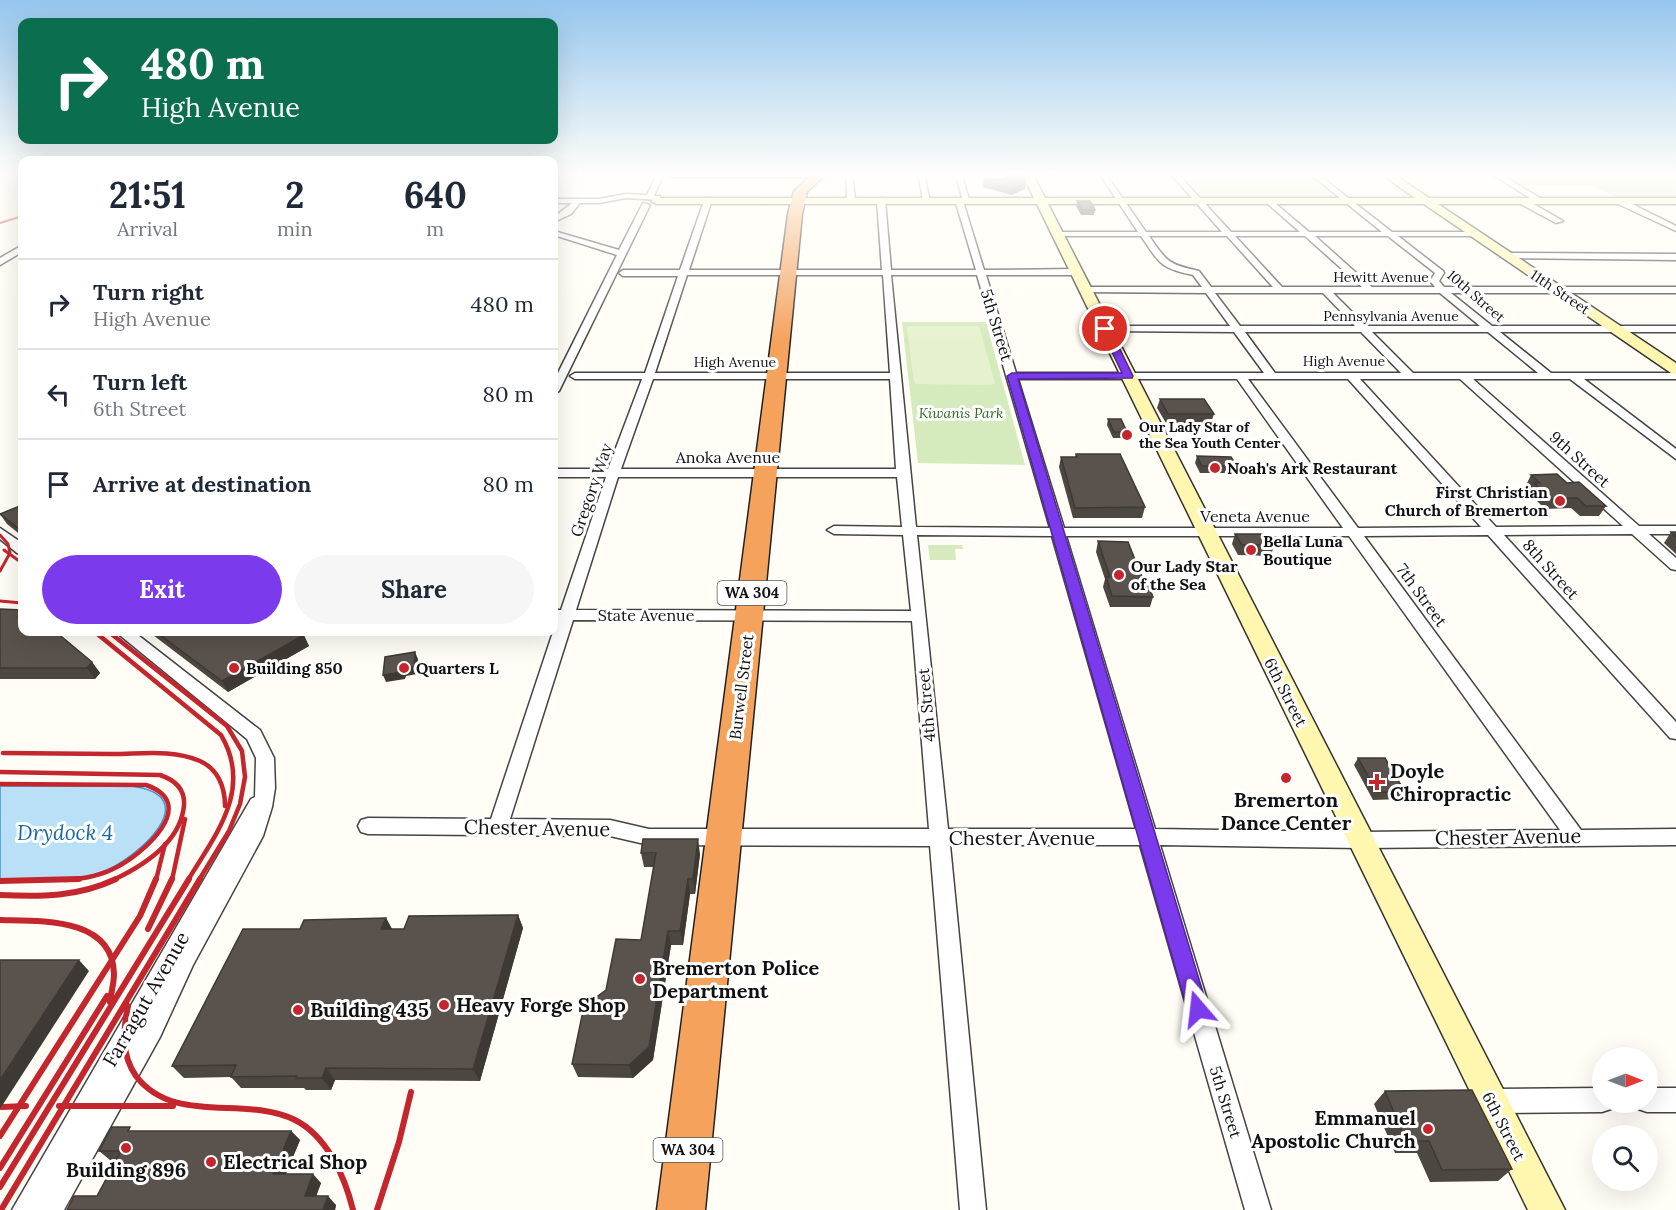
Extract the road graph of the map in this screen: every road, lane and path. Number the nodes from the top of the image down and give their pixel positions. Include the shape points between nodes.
1 (637, 229) edge
2 (698, 229) edge
3 (794, 229) edge
4 (883, 229) edge
5 (970, 229) edge
6 (1056, 229) edge
7 (1139, 229) edge
8 (1224, 229) edge
9 (1300, 229) edge
10 (1383, 229) edge
11 (1467, 229) edge
12 (558, 234) edge
13 (1058, 234) junction
14 (1142, 234) junction
15 (1228, 234) junction
16 (1305, 234) junction
17 (1389, 234) junction
18 (1474, 234) junction
19 (18, 251) edge
20 (622, 254) junction
21 (1508, 256) junction
22 (1676, 257) edge
23 (0, 262) edge
24 (788, 272) junction
25 (887, 272) junction
26 (981, 272) junction
27 (1077, 272) junction
28 (623, 273) dead end
29 (682, 273) junction
30 (1086, 290) junction
31 (1208, 290) junction
32 (1280, 290) junction
33 (1370, 290) junction
34 (1558, 290) junction
35 (1676, 290) edge
36 (1326, 291) junction
37 (1442, 291) junction
38 (1105, 329) junction
39 (1616, 329) junction
40 (1676, 329) edge
41 (1236, 330) junction
42 (1364, 330) junction
43 (1491, 330) junction
44 (1676, 370) edge
45 (575, 376) dead end
46 (649, 376) junction
47 (895, 376) junction
48 (1012, 376) junction
49 (1128, 376) junction
50 (1240, 376) junction
51 (1272, 376) junction
52 (1351, 376) junction
53 (1410, 376) junction
54 (1463, 376) junction
55 (1548, 376) junction
56 (1573, 376) junction
57 (1676, 376) edge
58 (775, 377) junction
59 (558, 383) edge
60 (1676, 455) edge
61 (558, 473) edge
62 (767, 473) junction
63 (903, 473) junction
64 (613, 474) junction
65 (834, 530) dead end
66 (1636, 530) junction
67 (1676, 530) edge
68 (1492, 531) junction
69 (0, 532) edge
70 (910, 532) junction
71 (1059, 532) junction
72 (1207, 532) junction
73 (1353, 532) junction
74 (18, 547) edge
75 (1676, 566) edge
76 (560, 615) edge
77 (749, 615) junction
78 (919, 616) junction
79 (129, 636) edge
80 (554, 636) edge
81 (1676, 733) edge
82 (266, 788) junction
83 (368, 826) dead end
84 (498, 826) junction
85 (1575, 836) junction
86 (1146, 837) junction
87 (1676, 837) edge
88 (722, 838) junction
89 (938, 838) junction
90 (1361, 840) junction
91 (1592, 1100) edge
92 (1658, 1100) edge
93 (1676, 1100) edge
94 (1492, 1101) junction
95 (25, 1210) edge
96 (50, 1210) edge
97 (681, 1210) edge
98 (973, 1210) edge
99 (1258, 1210) edge
100 (1547, 1210) edge

1 - 20 street
2 - 29 street, Gregory Way
3 - 24 highway, Burwell Street / WA 304
4 - 25 street, 4th Street
5 - 26 street, 5th Street
6 - 13 main road, 6th Street
7 - 14 street
8 - 15 street
9 - 16 street
10 - 17 street, 10th Street
11 - 18 main road, 11th Street
12 - 20 street
13 - 14 street
13 - 27 main road, 6th Street
14 - 15 street
14 - 31 street via 1166,264 1196,273
15 - 16 street
15 - 32 street
16 - 17 street
16 - 33 street
17 - 18 street
17 - 37 street, 10th Street via 1440,273 1434,281
18 - 21 main road, 11th Street
19 - 23 street
20 - 59 street
21 - 22 street
21 - 34 main road, 11th Street
24 - 25 street
24 - 29 street
24 - 58 highway, Burwell Street / WA 304
25 - 26 street
25 - 47 street, 4th Street
26 - 27 street
26 - 48 street, 5th Street
27 - 30 main road, 6th Street
28 - 29 street
29 - 46 street, Gregory Way
30 - 31 street, Hewitt Avenue
30 - 38 main road, 6th Street
31 - 32 street, Hewitt Avenue
31 - 41 street
32 - 36 street, Hewitt Avenue
33 - 36 street, Hewitt Avenue
33 - 37 street, Hewitt Avenue
34 - 35 street, Hewitt Avenue
34 - 37 street, Hewitt Avenue
34 - 39 main road, 11th Street
36 - 42 street
37 - 43 street, 10th Street
38 - 41 street, Pennsylvania Avenue
38 - 49 main road, 6th Street
39 - 40 street, Pennsylvania Avenue
39 - 43 street, Pennsylvania Avenue
39 - 44 main road, 11th Street
41 - 42 street, Pennsylvania Avenue
41 - 51 street
42 - 43 street, Pennsylvania Avenue
42 - 53 street
43 - 55 street, 10th Street
45 - 46 street, High Avenue
46 - 58 street, High Avenue
46 - 64 street, Gregory Way
47 - 58 street, High Avenue
47 - 63 street, 4th Street
48 - 49 street, High Avenue
48 - 71 street, 5th Street
49 - 50 street, High Avenue
49 - 72 main road, 6th Street
50 - 51 street, High Avenue
50 - 73 street, 7th Street
51 - 52 street, High Avenue
52 - 53 street, High Avenue
52 - 68 street, 8th Street
53 - 54 street, High Avenue
54 - 55 street, High Avenue
54 - 66 street, 9th Street
55 - 56 street, High Avenue
56 - 57 street, High Avenue
56 - 60 street
58 - 62 highway, Burwell Street / WA 304
61 - 64 street, Anoka Avenue
62 - 63 street, Anoka Avenue
62 - 64 street, Anoka Avenue
62 - 77 highway, Burwell Street / WA 304
63 - 70 street, 4th Street
64 - 76 street, Gregory Way
65 - 70 street, Veneta Avenue
66 - 67 street, Veneta Avenue
66 - 68 street, Veneta Avenue
66 - 75 street, 9th Street
68 - 73 street, Veneta Avenue
68 - 81 street, 8th Street
69 - 74 street
70 - 71 street, Veneta Avenue
70 - 78 street, 4th Street
71 - 72 street, Veneta Avenue
71 - 86 street, 5th Street
72 - 73 street, Veneta Avenue
72 - 90 main road, 6th Street
73 - 85 street, 7th Street
76 - 77 street, State Avenue
77 - 78 street, State Avenue
77 - 88 highway, Burwell Street / WA 304
78 - 89 street, 4th Street
79 - 82 street, Farragut Avenue via 254,735 265,758
80 - 84 street, Gregory Way
82 - 95 street, Farragut Avenue
82 - 96 street, Farragut Avenue via 253,836 185,957 152,1029
83 - 84 street, Chester Avenue
84 - 88 street, Chester Avenue via 610,828 649,837
85 - 87 street, Chester Avenue
85 - 90 street, Chester Avenue
86 - 89 street, Chester Avenue
86 - 90 street, Chester Avenue
86 - 99 street, 5th Street
88 - 89 street, Chester Avenue
88 - 97 highway, Burwell Street / WA 304
89 - 98 street, 4th Street
90 - 94 main road, 6th Street
91 - 94 street
92 - 93 street
94 - 100 main road, 6th Street

